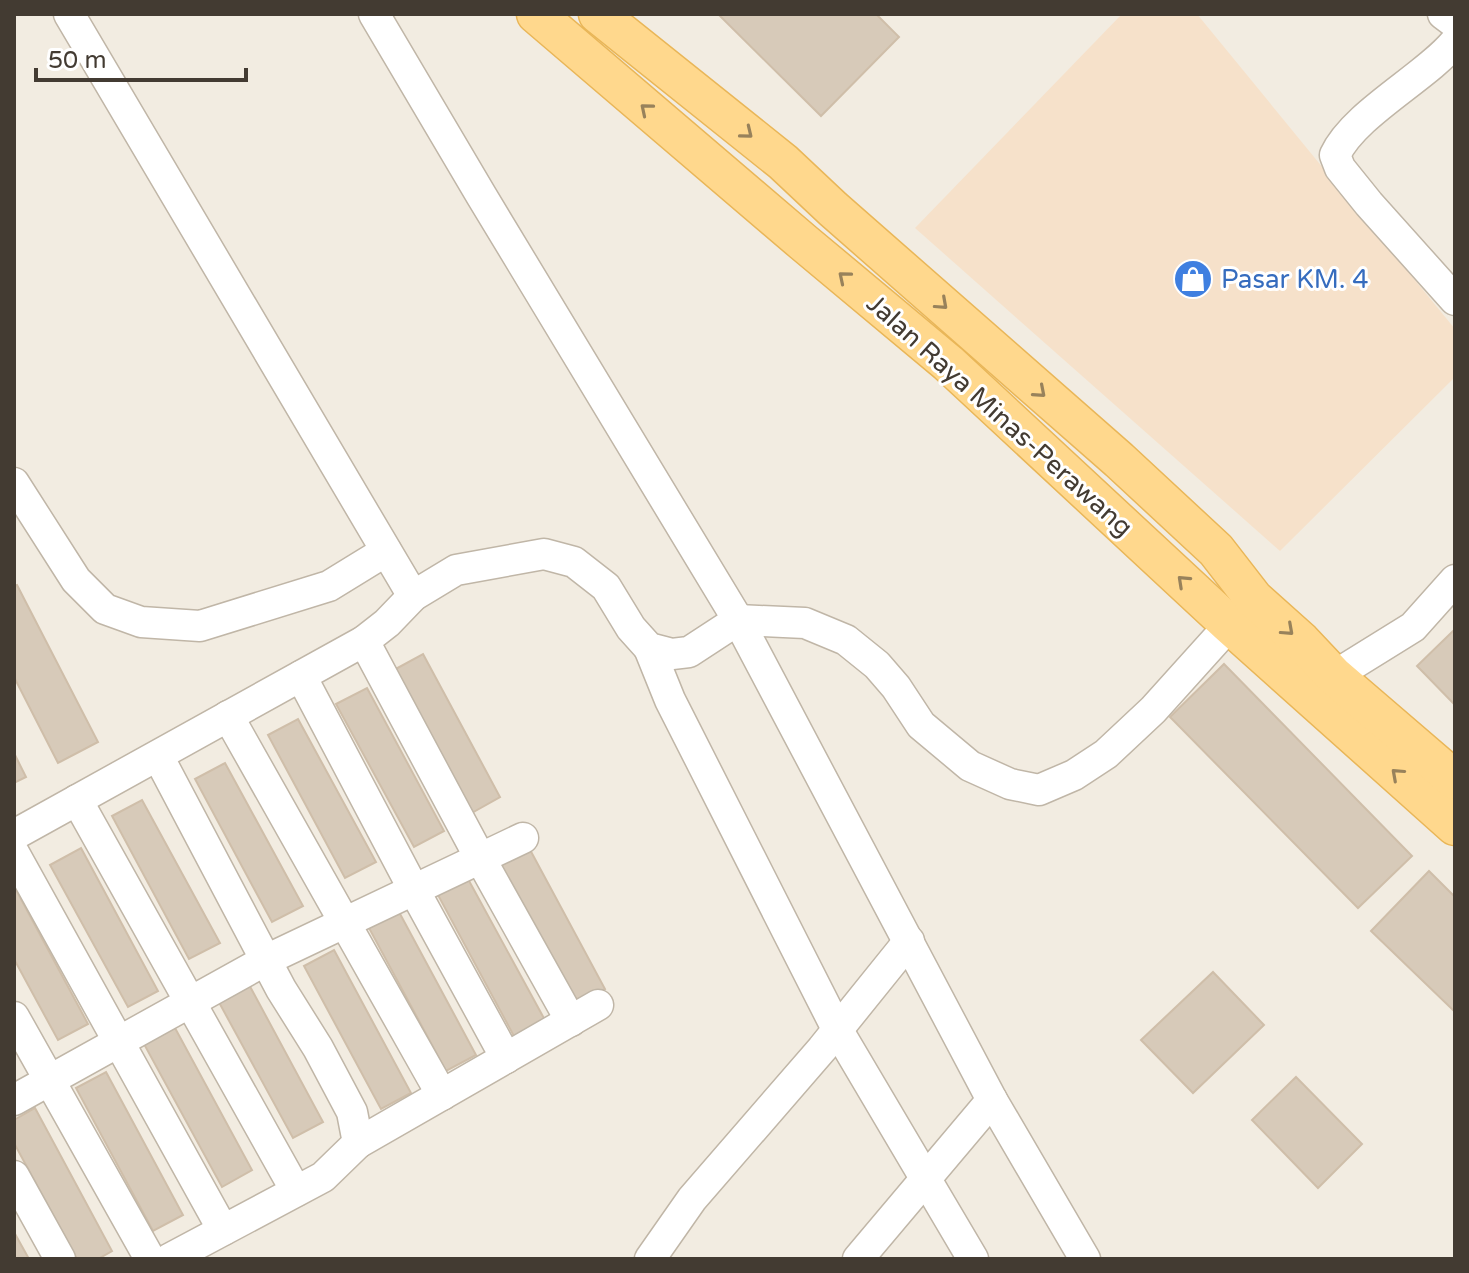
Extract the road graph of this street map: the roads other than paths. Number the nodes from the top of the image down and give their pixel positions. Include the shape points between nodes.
1 (69, 14) edge
2 (374, 14) edge
3 (536, 14) edge
4 (598, 14) edge
5 (1443, 14) edge
6 (1455, 39) edge
7 (1455, 300) edge
8 (14, 483) edge
9 (386, 551) junction
10 (1455, 580) edge
11 (413, 596) junction
12 (1241, 612) junction
13 (738, 620) junction
14 (364, 641) junction
15 (649, 648) junction
16 (301, 676) junction
17 (1334, 676) junction
18 (228, 716) junction
19 (158, 756) junction
20 (1455, 780) edge
21 (77, 800) junction
22 (1455, 826) edge
23 (14, 835) edge
24 (523, 838) dead end
25 (14, 853) edge
26 (480, 858) junction
27 (414, 890) junction
28 (344, 923) junction
29 (909, 941) junction
30 (266, 960) junction
31 (191, 1002) junction
32 (598, 1005) dead end
33 (14, 1017) edge
34 (571, 1021) junction
35 (837, 1029) junction
36 (117, 1043) junction
37 (506, 1058) junction
38 (48, 1081) junction
39 (442, 1095) junction
40 (14, 1100) edge
41 (992, 1100) junction
42 (358, 1143) junction
43 (14, 1176) edge
44 (926, 1179) junction
45 (296, 1191) junction
46 (223, 1230) junction
47 (60, 1259) edge
48 (150, 1259) edge
49 (169, 1259) edge
50 (650, 1259) edge
51 (858, 1259) edge
52 (973, 1259) edge
53 (1085, 1259) edge

1 - 9 street
2 - 13 street
12 -> 3 main road, Jalan Raya Minas-Perawang
4 -> 12 main road, Jalan Raya Minas-Perawang via 783,162 1216,550
5 - 6 street
6 - 7 street via 1363,122 1335,155 1369,204
8 - 9 street via 76,580 105,609 141,622 200,626 329,586
9 - 11 street
10 - 17 street via 1413,627
11 - 14 street
11 - 15 street via 456,570 544,554 574,562 606,587
12 - 13 street via 1106,754 1039,790 970,766 921,725 877,665 846,640 805,623
12 -> 17 main road, Jalan Raya Minas-Perawang via 1301,641
22 -> 12 main road, Jalan Raya Minas-Perawang
13 - 15 street via 689,652
13 - 29 street
14 - 16 street
14 - 26 street
15 - 35 street via 670,700
16 - 18 street
16 - 27 street
17 - 20 main road, Jalan Raya Minas-Perawang
18 - 19 street
18 - 28 street
19 - 21 street
19 - 30 street
21 - 23 street
21 - 31 street
24 - 26 street
25 - 36 street
26 - 27 street
26 - 34 street
27 - 28 street
27 - 37 street
28 - 30 street
28 - 39 street
29 - 35 street
29 - 41 street
30 - 31 street
30 - 42 street via 352,1112
31 - 36 street
31 - 45 street
32 - 34 street
33 - 38 street
34 - 37 street
35 - 44 street
35 - 50 street via 692,1199
36 - 38 street
36 - 46 street
37 - 39 street
38 - 40 street
38 - 48 street
39 - 42 street
41 - 44 street
41 - 53 street
42 - 45 street via 323,1177
43 - 47 street
44 - 51 street
44 - 52 street
45 - 46 street
46 - 49 street

